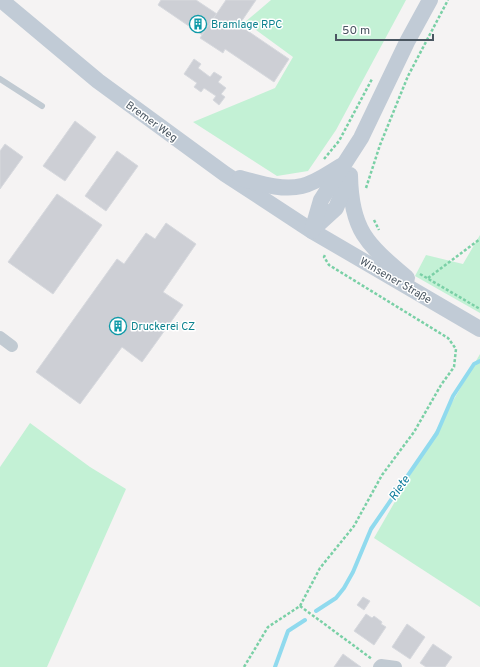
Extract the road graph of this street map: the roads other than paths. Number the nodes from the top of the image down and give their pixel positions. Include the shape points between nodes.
1 (1, 0) edge
2 (430, 0) edge
3 (0, 79) edge
4 (42, 106) dead end
5 (347, 170) junction
6 (225, 174) junction
7 (312, 231) junction
8 (439, 305) junction
9 (480, 329) edge
10 (0, 337) edge
11 (12, 346) dead end
12 (380, 666) edge
13 (396, 667) edge

1 - 6 main road, Bremer Weg via 104,85
2 - 5 main road
3 - 4 lane
5 - 6 main road via 301,186 282,187
5 - 7 main road via 321,200
5 - 8 main road via 356,221 365,238 377,252
6 - 7 main road, Bremer Weg
7 - 8 main road, Winsener Straße
8 - 9 main road, Winsener Straße
10 - 11 street
12 - 13 street

